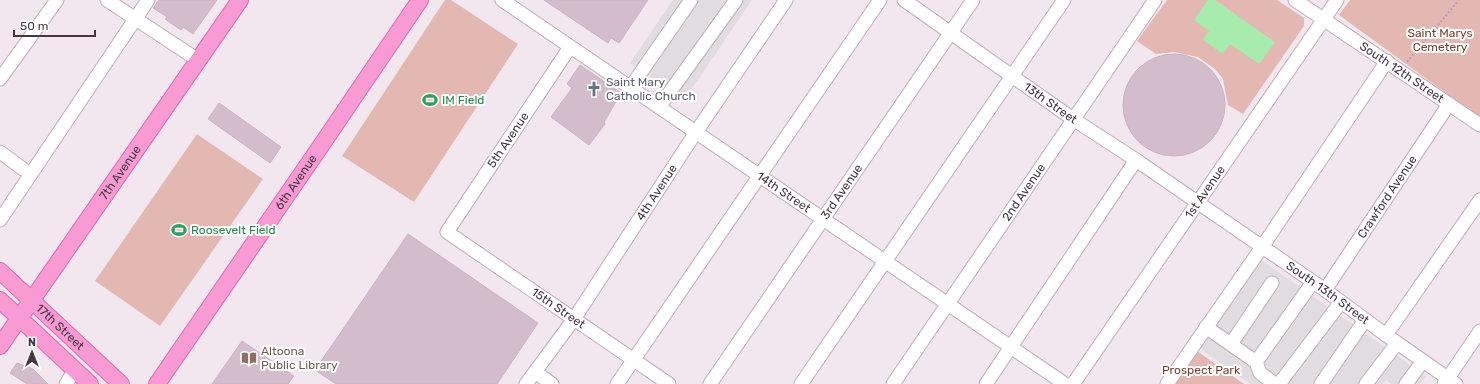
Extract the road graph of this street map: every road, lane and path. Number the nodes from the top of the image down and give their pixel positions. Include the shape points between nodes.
1 (57, 0) edge
2 (107, 0) edge
3 (148, 0) edge
4 (240, 0) edge
5 (420, 0) edge
6 (502, 0) edge
7 (691, 0) edge
8 (736, 0) edge
9 (786, 0) edge
10 (880, 0) edge
11 (904, 0) edge
12 (972, 0) edge
13 (1064, 0) edge
14 (1155, 0) edge
15 (1296, 0) edge
16 (1337, 0) edge
17 (1459, 0) edge
18 (136, 19) junction
19 (1324, 19) junction
20 (950, 33) junction
21 (570, 47) junction
22 (198, 60) junction
23 (1387, 62) junction
24 (1400, 71) junction
25 (1012, 76) junction
26 (0, 79) edge
27 (630, 88) junction
28 (1449, 104) junction
29 (659, 107) junction
30 (1074, 119) junction
31 (1480, 125) edge
32 (696, 132) junction
33 (0, 152) edge
34 (1136, 160) junction
35 (23, 169) dead end
36 (760, 176) junction
37 (1480, 200) edge
38 (1198, 204) junction
39 (823, 219) junction
40 (0, 220) edge
41 (446, 232) joint
42 (1262, 247) junction
43 (886, 262) junction
44 (0, 270) edge
45 (1313, 282) junction
46 (1272, 283) dead end
47 (1325, 290) junction
48 (0, 300) edge
49 (32, 300) junction
50 (1341, 302) junction
51 (948, 304) junction
52 (19, 318) junction
53 (574, 319) junction
54 (1366, 320) junction
55 (1206, 327) junction
56 (1480, 331) edge
57 (1386, 335) junction
58 (1396, 343) junction
59 (1231, 344) junction
60 (0, 346) edge
61 (1010, 347) junction
62 (633, 360) junction
63 (1423, 361) junction
64 (1256, 362) junction
65 (75, 370) junction
66 (535, 372) junction
67 (1449, 382) edge
68 (66, 384) edge
69 (90, 384) edge
70 (121, 384) edge
71 (157, 384) edge
72 (526, 384) edge
73 (552, 384) edge
74 (616, 384) edge
75 (669, 384) edge
76 (710, 384) edge
77 (801, 384) edge
78 (893, 384) edge
79 (986, 384) edge
80 (1065, 384) edge
81 (1073, 384) edge
82 (1167, 384) edge
83 (1275, 384) edge
84 (1279, 384) edge
85 (1321, 384) edge
86 (1366, 384) edge
87 (1406, 384) edge

1 - 26 street
2 - 18 street
3 - 18 street
4 - 22 main road, 7th Avenue
5 - 71 main road, 6th Avenue
6 - 21 street, 14th Street
7 - 27 street
8 - 29 street
9 - 32 street, 4th Avenue
10 - 36 street
11 - 20 street, 13th Street
12 - 20 street, 3rd Avenue
13 - 25 street
14 - 30 street, 2nd Avenue
15 - 19 street, South 12th Street
16 - 19 street, 1st Avenue
17 - 24 path
18 - 22 street
18 - 40 street
19 - 23 street, South 12th Street
19 - 38 street, 1st Avenue
20 - 25 street, 13th Street
20 - 39 street, 3rd Avenue
21 - 27 street, 14th Street
21 - 41 street, 5th Avenue
22 - 49 main road, 7th Avenue
23 - 24 street, South 12th Street
23 - 42 street
24 - 28 street, South 12th Street
25 - 30 street, 13th Street
25 - 43 street
27 - 29 street, 14th Street
28 - 31 street, South 12th Street
28 - 47 street, Crawford Avenue
29 - 32 street, 14th Street
30 - 34 street, 13th Street
30 - 51 street, 2nd Avenue
32 - 36 street, 14th Street
32 - 53 street, 4th Avenue
33 - 35 street
34 - 38 street, 13th Street
34 - 61 street
36 - 39 street, 14th Street
36 - 62 street
37 - 57 street
38 - 42 street, South 13th Street
38 - 81 street, 1st Avenue
39 - 43 street, 14th Street
39 - 76 street, 3rd Avenue
41 - 53 street, 15th Street
42 - 45 street, South 13th Street
42 - 55 street
43 - 51 street, 14th Street
43 - 77 street
44 - 49 main road, 17th Street
45 - 47 street, South 13th Street
45 - 64 street
46 - 59 street
47 - 50 street, South 13th Street
48 - 52 main road, 17th Street
49 - 52 main road, 7th Avenue
49 - 70 main road, 17th Street
50 - 54 street, South 13th Street
50 - 84 street
51 - 61 street, 14th Street
51 - 78 street, 2nd Avenue
52 - 60 main road, 7th Avenue
52 - 65 main road, 17th Street
53 - 62 street, 15th Street
53 - 66 street, 4th Avenue
54 - 57 street, South 13th Street
54 - 85 street
55 - 59 street
55 - 82 street
56 - 67 street
57 - 58 street, South 13th Street
58 - 63 street, South 13th Street
58 - 86 street
59 - 64 street
61 - 79 street
61 - 80 street, 14th Street
62 - 74 street
62 - 75 street, 15th Street
63 - 67 street, South 13th Street
63 - 87 street
64 - 83 street via 1260,373
65 - 68 street
65 - 69 main road, 17th Street
66 - 72 street, 4th Avenue
66 - 73 street

